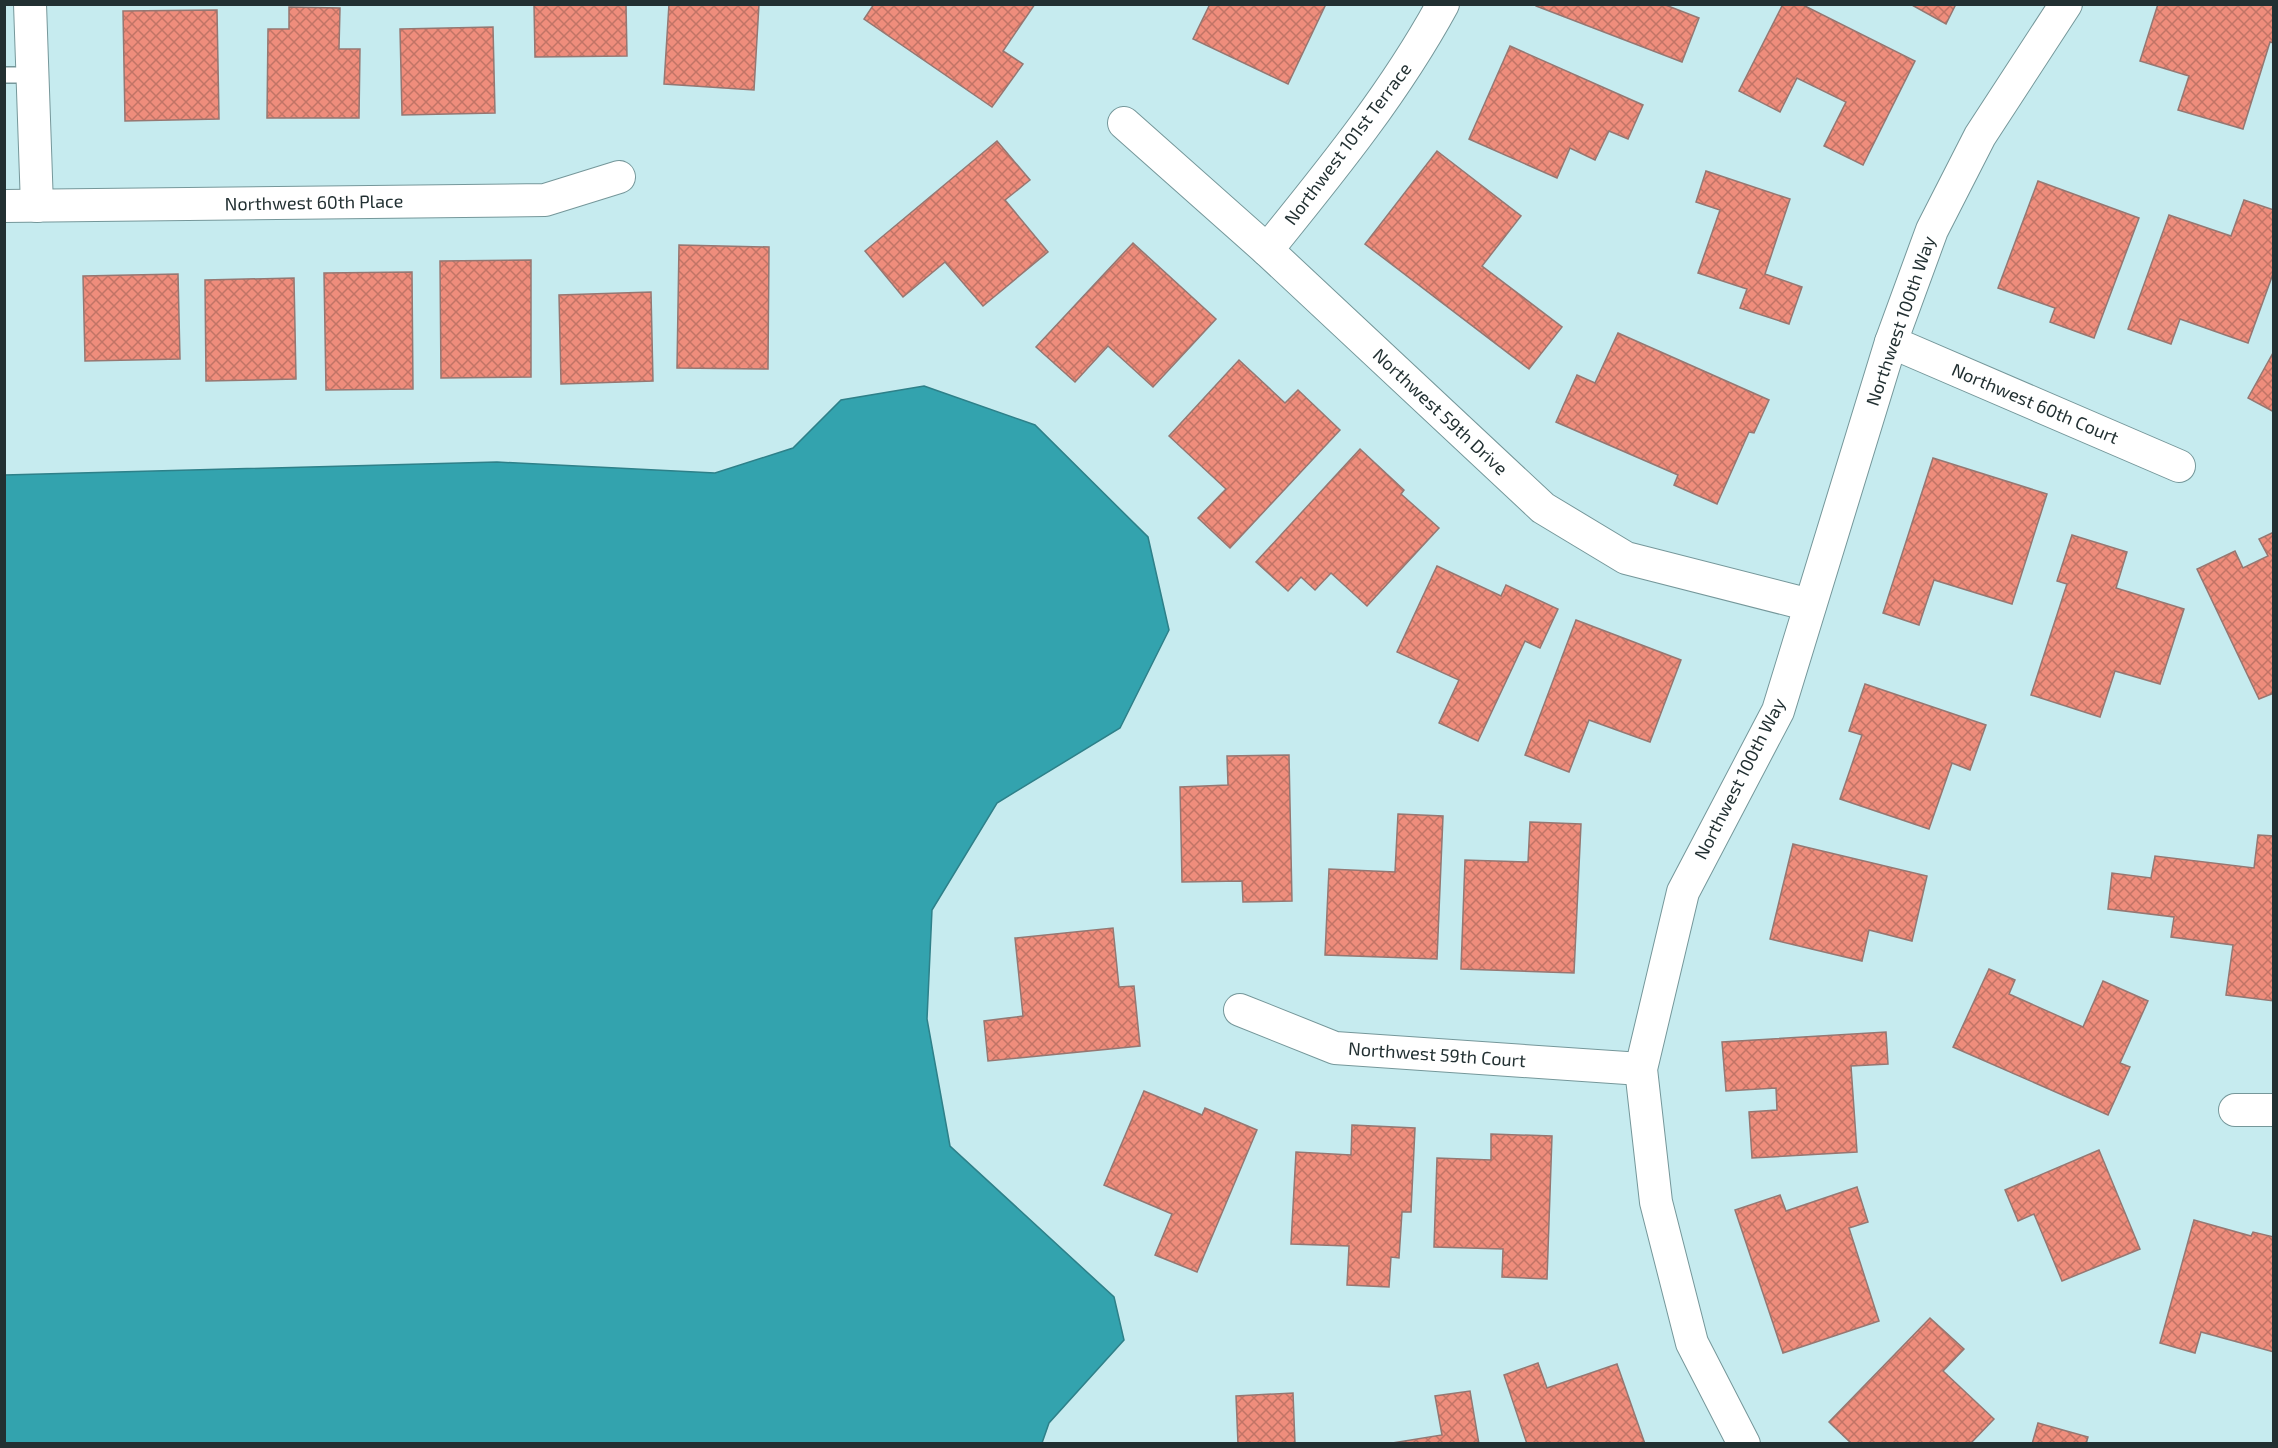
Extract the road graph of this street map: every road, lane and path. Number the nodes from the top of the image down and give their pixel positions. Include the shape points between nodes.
1 (30, 4) edge
2 (1443, 4) edge
3 (2066, 4) edge
4 (18, 75) edge
5 (1124, 123) dead end
6 (619, 177) dead end
7 (4, 206) edge
8 (37, 206) junction
9 (1267, 250) junction
10 (1891, 342) junction
11 (2179, 466) dead end
12 (1810, 605) junction
13 (1240, 1010) dead end
14 (1641, 1069) junction
15 (2235, 1110) dead end
16 (2274, 1110) edge
17 (1744, 1443) edge

1 - 4 street
2 - 9 street, Northwest 101st Terrace via 1418,50 1350,147
3 - 10 street, Northwest 100th Way via 1980,135 1932,230
4 - 8 street
5 - 9 street, Northwest 59th Drive
6 - 8 street, Northwest 60th Place via 545,200
7 - 8 street, Northwest 60th Place
9 - 12 street, Northwest 59th Drive via 1543,508 1626,558
10 - 11 street, Northwest 60th Court
10 - 12 street, Northwest 100th Way
12 - 14 street, Northwest 100th Way via 1778,711 1683,892
13 - 14 street, Northwest 59th Court via 1335,1048
14 - 17 street, Northwest 100th Way via 1656,1202 1692,1343
15 - 16 street

